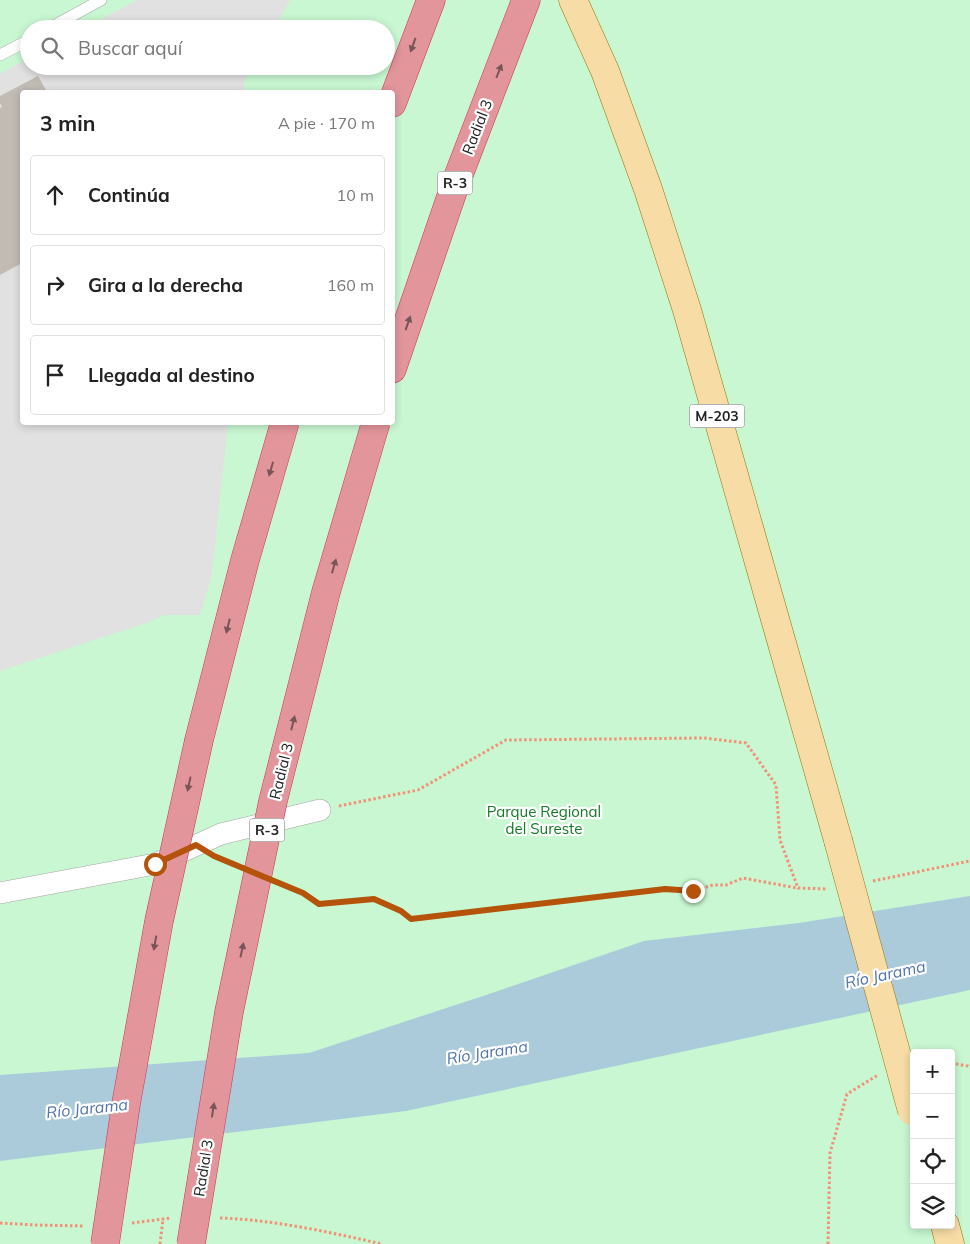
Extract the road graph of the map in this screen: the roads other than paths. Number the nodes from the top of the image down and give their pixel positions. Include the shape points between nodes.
1 (101, 0) edge
2 (431, 0) edge
3 (526, 0) edge
4 (573, 0) edge
5 (64, 20) edge
6 (20, 45) edge
7 (0, 55) edge
8 (395, 95) edge
9 (395, 360) edge
10 (284, 425) edge
11 (375, 425) edge
12 (320, 810) road end
13 (0, 892) edge
14 (910, 1104) edge
15 (946, 1229) edge
16 (97, 1235) edge
17 (191, 1244) edge
18 (950, 1244) edge

1 - 5 lane
2 -> 8 highway
9 -> 3 highway, Radial 3 / R-3 via 456,182
4 - 14 main road, M-203, bridge via 605,71 687,310
6 - 7 lane
10 -> 16 highway, bridge via 245,560 195,759 159,921 126,1104
17 -> 11 highway, Radial 3 / R-3, bridge via 229,1012 273,801 326,592
12 - 13 street via 221,834 155,864
15 - 18 main road

